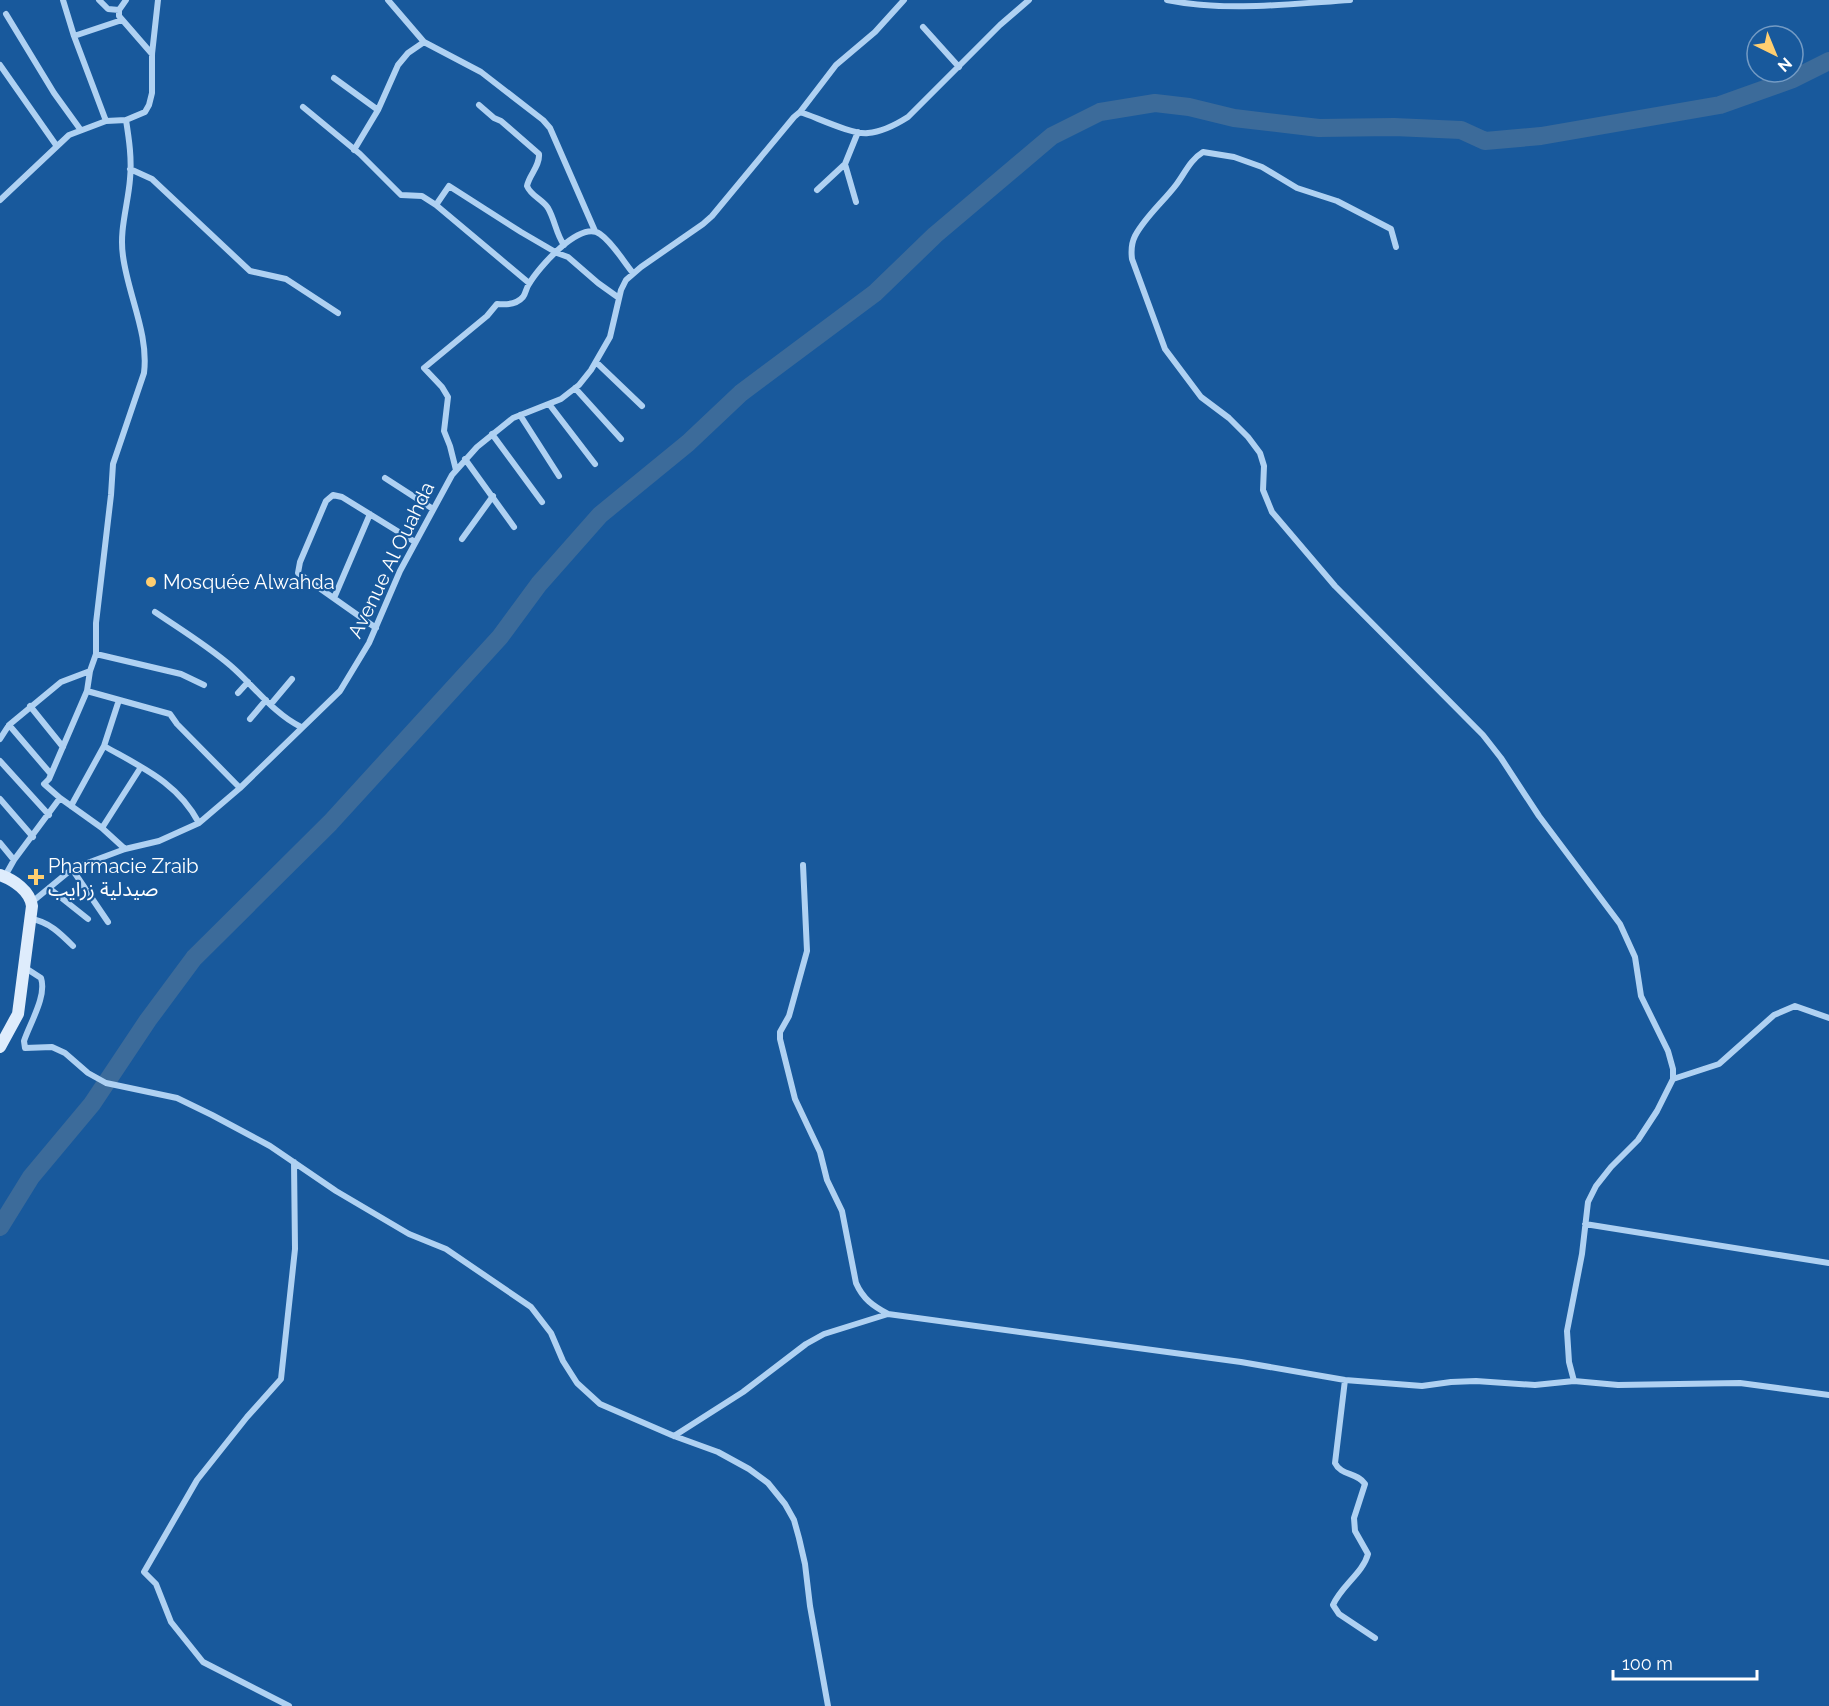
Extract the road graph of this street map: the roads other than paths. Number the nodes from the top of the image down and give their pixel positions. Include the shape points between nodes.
1 (63, 0) edge
2 (99, 0) edge
3 (126, 0) edge
4 (158, 0) edge
5 (388, 0) edge
6 (904, 0) edge
7 (1029, 0) edge
8 (1167, 0) edge
9 (1350, 0) edge
10 (119, 10) junction
11 (6, 14) dead end
12 (122, 20) junction
13 (923, 27) dead end
14 (74, 36) junction
15 (424, 42) junction
16 (152, 54) junction
17 (0, 65) edge
18 (959, 67) junction
19 (3, 76) edge
20 (334, 78) dead end
21 (479, 105) dead end
22 (303, 107) dead end
23 (378, 110) junction
24 (800, 112) junction
25 (126, 120) junction
26 (106, 121) junction
27 (80, 129) junction
28 (858, 132) junction
29 (56, 145) junction
30 (354, 150) junction
31 (845, 164) junction
32 (130, 169) junction
33 (817, 190) dead end
34 (0, 200) edge
35 (856, 202) dead end
36 (436, 205) junction
37 (595, 231) junction
38 (564, 245) junction
39 (1396, 247) dead end
40 (557, 253) junction
41 (633, 273) junction
42 (529, 283) junction
43 (619, 298) junction
44 (338, 313) dead end
45 (596, 362) junction
46 (575, 388) junction
47 (549, 404) junction
48 (642, 406) dead end
49 (519, 416) junction
50 (492, 434) junction
51 (621, 439) dead end
52 (465, 459) junction
53 (595, 464) dead end
54 (456, 470) junction
55 (559, 476) dead end
56 (385, 478) dead end
57 (493, 496) junction
58 (542, 502) dead end
59 (433, 509) junction
60 (370, 514) junction
61 (514, 527) dead end
62 (462, 539) dead end
63 (415, 542) junction
64 (334, 598) junction
65 (154, 612) dead end
66 (376, 628) junction
67 (96, 654) junction
68 (90, 671) junction
69 (292, 679) dead end
70 (248, 682) junction
71 (204, 685) dead end
72 (87, 691) junction
73 (238, 693) dead end
74 (119, 699) junction
75 (268, 702) junction
76 (30, 706) junction
77 (250, 719) dead end
78 (9, 725) junction
79 (301, 727) junction
80 (0, 739) edge
81 (104, 746) junction
82 (63, 747) junction
83 (0, 761) edge
84 (141, 767) junction
85 (50, 773) junction
86 (240, 788) junction
87 (60, 798) junction
88 (0, 799) edge
89 (71, 806) junction
90 (49, 814) junction
91 (199, 824) junction
92 (102, 828) junction
93 (33, 837) junction
94 (0, 843) edge
95 (125, 849) junction
96 (14, 860) junction
97 (803, 865) dead end
98 (72, 869) junction
99 (2, 876) edge
100 (49, 888) junction
101 (32, 902) junction
102 (31, 919) junction
103 (88, 919) dead end
104 (108, 922) dead end
105 (73, 946) dead end
106 (24, 966) junction
107 (1829, 1018) edge
108 (0, 1047) edge
109 (1674, 1079) junction
110 (294, 1162) junction
111 (1585, 1224) junction
112 (1829, 1263) edge
113 (888, 1314) junction
114 (1345, 1380) junction
115 (1574, 1381) junction
116 (1829, 1395) edge
117 (674, 1436) junction
118 (1374, 1638) dead end
119 (289, 1706) edge
120 (828, 1706) edge

1 - 14 street
2 - 10 street via 108,9
3 - 10 street
4 - 16 street
5 - 15 street
6 - 24 street, Avenue Al Ouahda via 875,32 836,65
7 - 18 street
8 - 9 street via 1218,5
10 - 12 street
11 - 27 street
12 - 14 street
12 - 16 street
13 - 18 street
14 - 26 street
15 - 23 street via 402,59
15 - 37 street via 481,72 543,120
16 - 25 street via 149,105 141,115
17 - 19 street
18 - 28 street via 908,117 867,134
19 - 29 street
20 - 23 street
21 - 38 street via 539,154 527,186 547,206
22 - 30 street
23 - 30 street
24 - 28 street
24 - 41 street, Avenue Al Ouahda via 703,225
25 - 26 street
25 - 32 street
26 - 27 street
27 - 29 street
28 - 31 street
29 - 34 street
30 - 36 street via 401,195 422,196
31 - 33 street
31 - 35 street
32 - 44 street via 152,179 250,271 286,279
32 - 67 street via 122,230 123,257 145,365 113,464 97,604
36 - 40 street via 449,186
36 - 42 street
37 - 38 street via 589,230
37 - 41 street
38 - 40 street
39 - 109 street via 1391,229 1337,201 1297,188 1234,157 1203,152 1194,158 1143,225 1131,248 1165,349 1201,397 1229,418 1260,453 1263,490 1272,512 1335,586 1483,735 1620,924 1635,957 1641,996 1668,1051
40 - 42 street
40 - 43 street via 568,257
41 - 43 street, Avenue Al Ouahda
42 - 54 street via 522,297 510,305 497,304 424,368 448,397 444,431
43 - 45 street, Avenue Al Ouahda via 610,337
45 - 46 street, Avenue Al Ouahda
45 - 48 street
46 - 47 street, Avenue Al Ouahda
46 - 51 street
47 - 49 street, Avenue Al Ouahda
47 - 53 street
49 - 50 street, Avenue Al Ouahda
49 - 55 street
50 - 52 street, Avenue Al Ouahda
50 - 58 street
52 - 54 street, Avenue Al Ouahda
52 - 57 street
54 - 59 street, Avenue Al Ouahda
56 - 59 street
57 - 61 street
57 - 62 street
59 - 63 street, Avenue Al Ouahda
60 - 63 street
60 - 64 street
60 - 64 street via 333,495 323,508 297,569 301,577
63 - 66 street, Avenue Al Ouahda
64 - 66 street
65 - 70 street via 229,664
66 - 79 street, Avenue Al Ouahda via 340,691
67 - 68 street
67 - 71 street via 181,675
68 - 72 street
68 - 76 street via 61,682
69 - 75 street
70 - 73 street
70 - 75 street
72 - 74 street
72 - 82 street
74 - 81 street
74 - 86 street via 170,714
75 - 77 street
75 - 79 street
76 - 78 street
76 - 82 street
78 - 80 street
78 - 85 street
79 - 86 street, Avenue Al Ouahda
81 - 84 street
81 - 89 street
82 - 85 street
83 - 90 street
84 - 91 street via 180,794
84 - 92 street
85 - 87 street via 44,784
86 - 91 street, Avenue Al Ouahda
87 - 89 street
87 - 90 street
88 - 93 street
89 - 92 street
90 - 93 street
91 - 95 street, Avenue Al Ouahda via 159,841
92 - 95 street
93 - 96 street
94 - 96 street
95 - 98 street, Avenue Al Ouahda
96 - 99 street
97 - 113 street via 807,951 780,1039 795,1099 842,1211 860,1294
98 - 100 street, Avenue Al Ouahda
98 - 104 street
99 - 101 street via 21,888
100 - 101 street, Avenue Al Ouahda
100 - 103 street
101 - 102 street
102 - 105 street via 56,930
102 - 106 street
106 - 108 street via 18,1014
106 - 110 street via 41,978 44,985 25,1048 52,1047 106,1083 177,1098
107 - 109 street via 1795,1006 1774,1015 1719,1064
109 - 111 street via 1638,1140 1596,1186 1588,1202
110 - 117 street via 410,1234 446,1249 519,1297 544,1321 572,1376 590,1395 614,1411
110 - 119 street via 295,1249 281,1379 197,1480 144,1572 156,1584 171,1622 203,1662
111 - 112 street
111 - 115 street via 1567,1330
113 - 114 street
113 - 117 street via 824,1334 806,1344 743,1392
114 - 115 street via 1422,1386 1451,1382
114 - 118 street via 1335,1463 1365,1484 1354,1518 1355,1531 1368,1554 1333,1605 1339,1614
115 - 116 street via 1740,1383
117 - 120 street via 718,1452 749,1469 768,1483 785,1504 794,1520 805,1564

